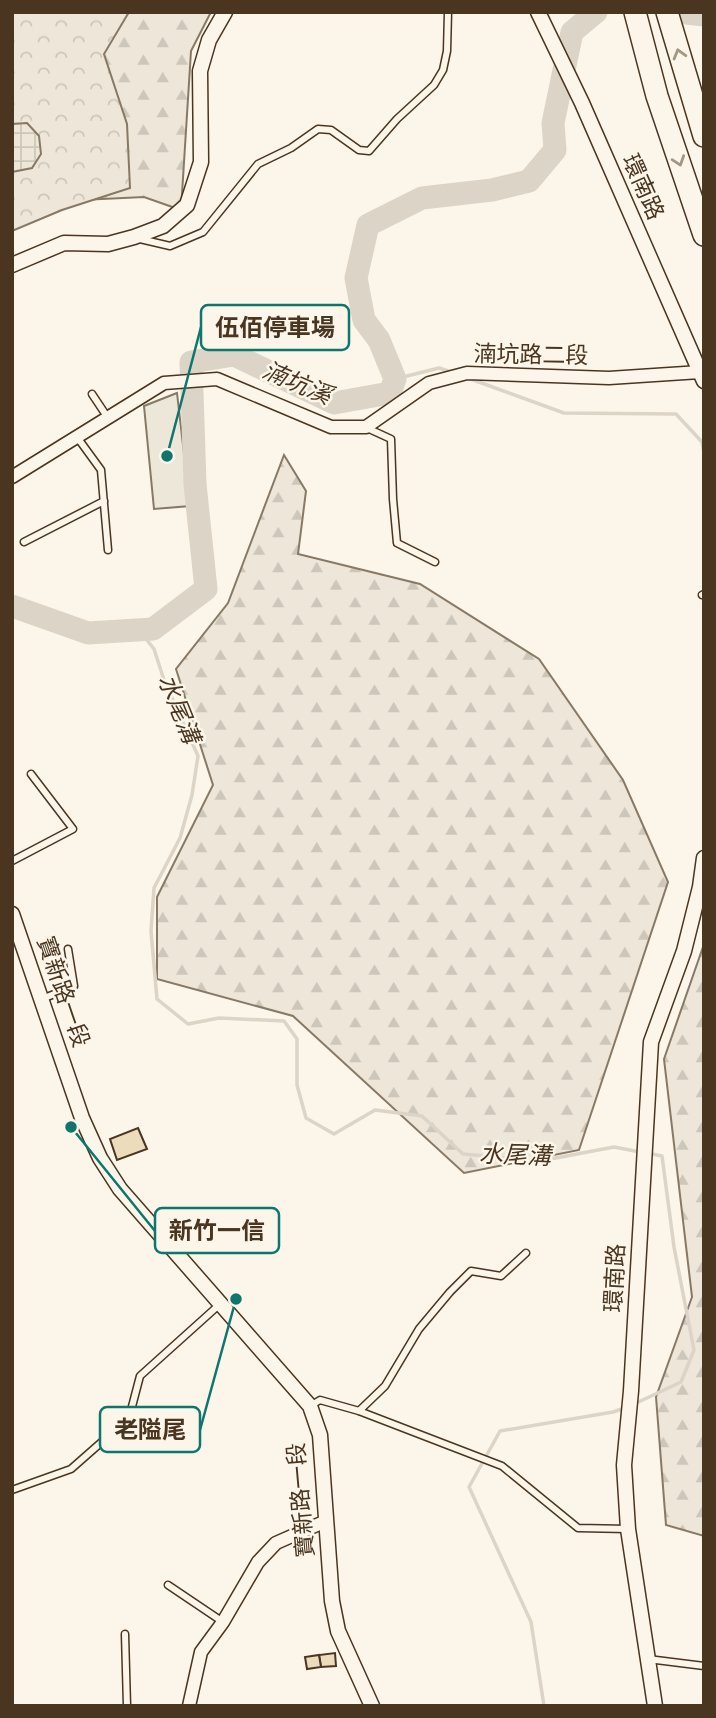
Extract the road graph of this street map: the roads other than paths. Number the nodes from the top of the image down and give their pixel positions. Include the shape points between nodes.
1 (225, 12) edge
2 (448, 12) edge
3 (538, 12) edge
4 (635, 12) edge
5 (667, 12) edge
6 (704, 136) edge
7 (704, 234) edge
8 (134, 237) junction
9 (12, 265) edge
10 (702, 377) edge
11 (92, 394) dead end
12 (108, 418) junction
13 (366, 427) junction
14 (77, 437) junction
15 (12, 477) edge
16 (104, 501) junction
17 (24, 542) dead end
18 (108, 550) dead end
19 (435, 562) dead end
20 (31, 774) dead end
21 (704, 858) edge
22 (12, 861) edge
23 (12, 914) edge
24 (68, 949) dead end
25 (41, 999) junction
26 (526, 1253) dead end
27 (221, 1304) junction
28 (310, 1406) junction
29 (359, 1411) junction
30 (12, 1490) edge
31 (326, 1521) junction
32 (628, 1529) junction
33 (168, 1585) dead end
34 (223, 1622) junction
35 (125, 1634) dead end
36 (648, 1659) junction
37 (704, 1666) edge
38 (127, 1706) edge
39 (189, 1706) edge
40 (372, 1706) edge
41 (656, 1706) edge

1 - 8 street via 209,40 200,71 201,162 187,205 163,226
2 - 8 lane via 443,70 369,151 359,150 331,130 318,129 258,164 203,232 170,246
3 - 10 street, 環南路
4 -> 7 highway via 657,96
6 -> 5 highway
8 - 9 street via 108,244 64,243
10 - 13 street, 湳坑路二段 via 467,373 429,383
11 - 12 lane
12 - 13 street via 164,383 218,379 331,428
12 - 14 street
13 - 19 lane via 391,439 397,543
14 - 15 street
14 - 16 lane via 101,470
16 - 17 lane
16 - 18 lane
20 - 22 lane via 73,829
21 - 32 street, 環南路 via 684,951 651,1042 624,1465
23 - 25 street, 寶新路一段
24 - 25 lane via 74,986
25 - 27 street, 寶新路一段 via 100,1158 120,1189
26 - 29 lane via 501,1276 471,1271 419,1329 385,1387
27 - 28 street, 寶新路一段
27 - 30 lane via 140,1376 129,1418 71,1469
28 - 29 lane via 320,1400
28 - 31 street, 寶新路一段 via 320,1435
29 - 32 lane via 502,1466 578,1528
31 - 34 street via 276,1543 258,1562
31 - 40 street, 寶新路一段 via 338,1631
32 - 36 street, 環南路
33 - 34 lane
34 - 39 street via 201,1652
35 - 38 lane
36 - 37 lane
36 - 41 street, 環南路

